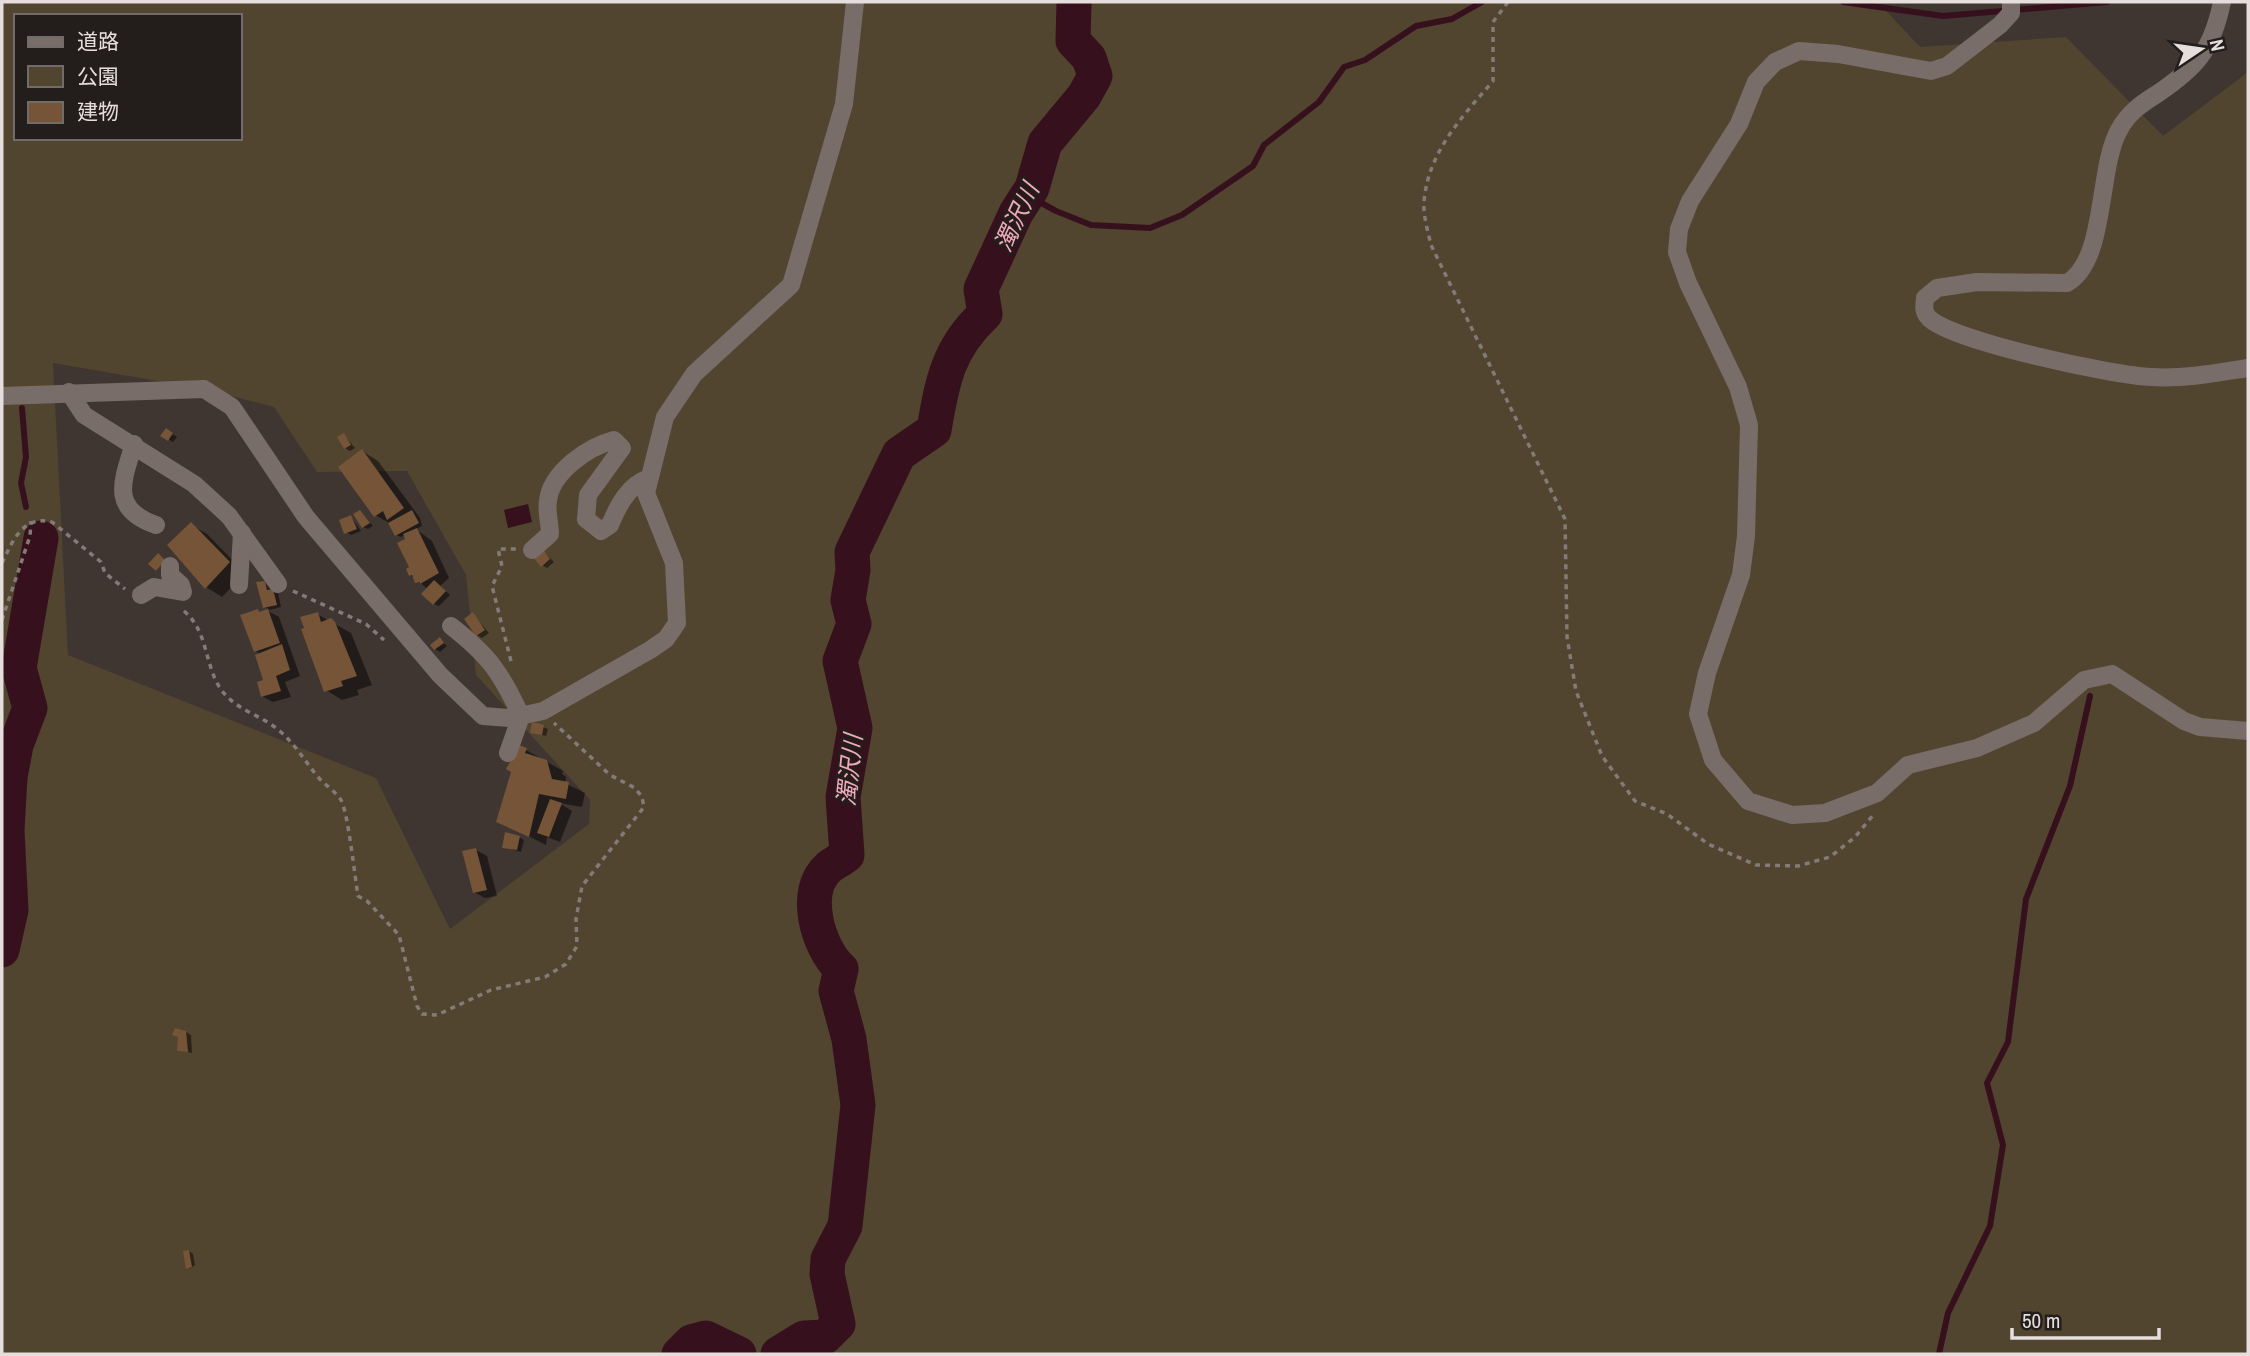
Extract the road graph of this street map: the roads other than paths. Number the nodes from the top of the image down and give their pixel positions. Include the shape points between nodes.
1 (855, 2) edge
2 (2011, 2) edge
3 (2222, 2) edge
4 (2248, 368) edge
5 (69, 392) junction
6 (2, 396) edge
7 (134, 444) junction
8 (649, 478) junction
9 (156, 525) dead end
10 (242, 534) junction
11 (533, 550) road end
12 (170, 566) dead end
13 (278, 584) road end
14 (239, 585) dead end
15 (141, 595) road end
16 (451, 626) dead end
17 (521, 716) junction
18 (2248, 731) edge
19 (508, 753) dead end

1 - 8 street via 844,104 791,285 694,374 665,417
2 - 18 street via 2011,13 2000,25 1947,66 1931,71 1798,51 1775,62 1756,82 1738,124 1703,177 1679,229 1677,252 1688,283 1738,387 1749,425 1741,575 1707,673 1698,714 1713,760 1748,801 1792,816 1825,813 1877,793 1908,765 1977,748 2034,723 2084,680 2112,674 2184,721
3 - 4 street via 2215,32 2196,64 2131,111 2119,130 2111,148 2089,255 2078,277 2067,283 1977,282 1937,288 1925,298 1923,308 1929,318 1954,332 2090,370 2152,377
5 - 6 street
5 - 7 street via 84,415
5 - 17 street via 204,389 232,407 306,517 440,675 483,716
7 - 9 street via 124,475 124,501 138,519
7 - 10 street via 194,484
8 - 11 street via 631,489 610,525 601,531 586,519 588,495 622,448 614,440 579,457 552,490 550,534
8 - 17 street via 646,494 674,563 677,623 666,639 650,650 543,711
10 - 13 street
10 - 14 street
12 - 15 street via 170,575 183,592 154,587
16 - 17 street via 489,658
17 - 19 street

